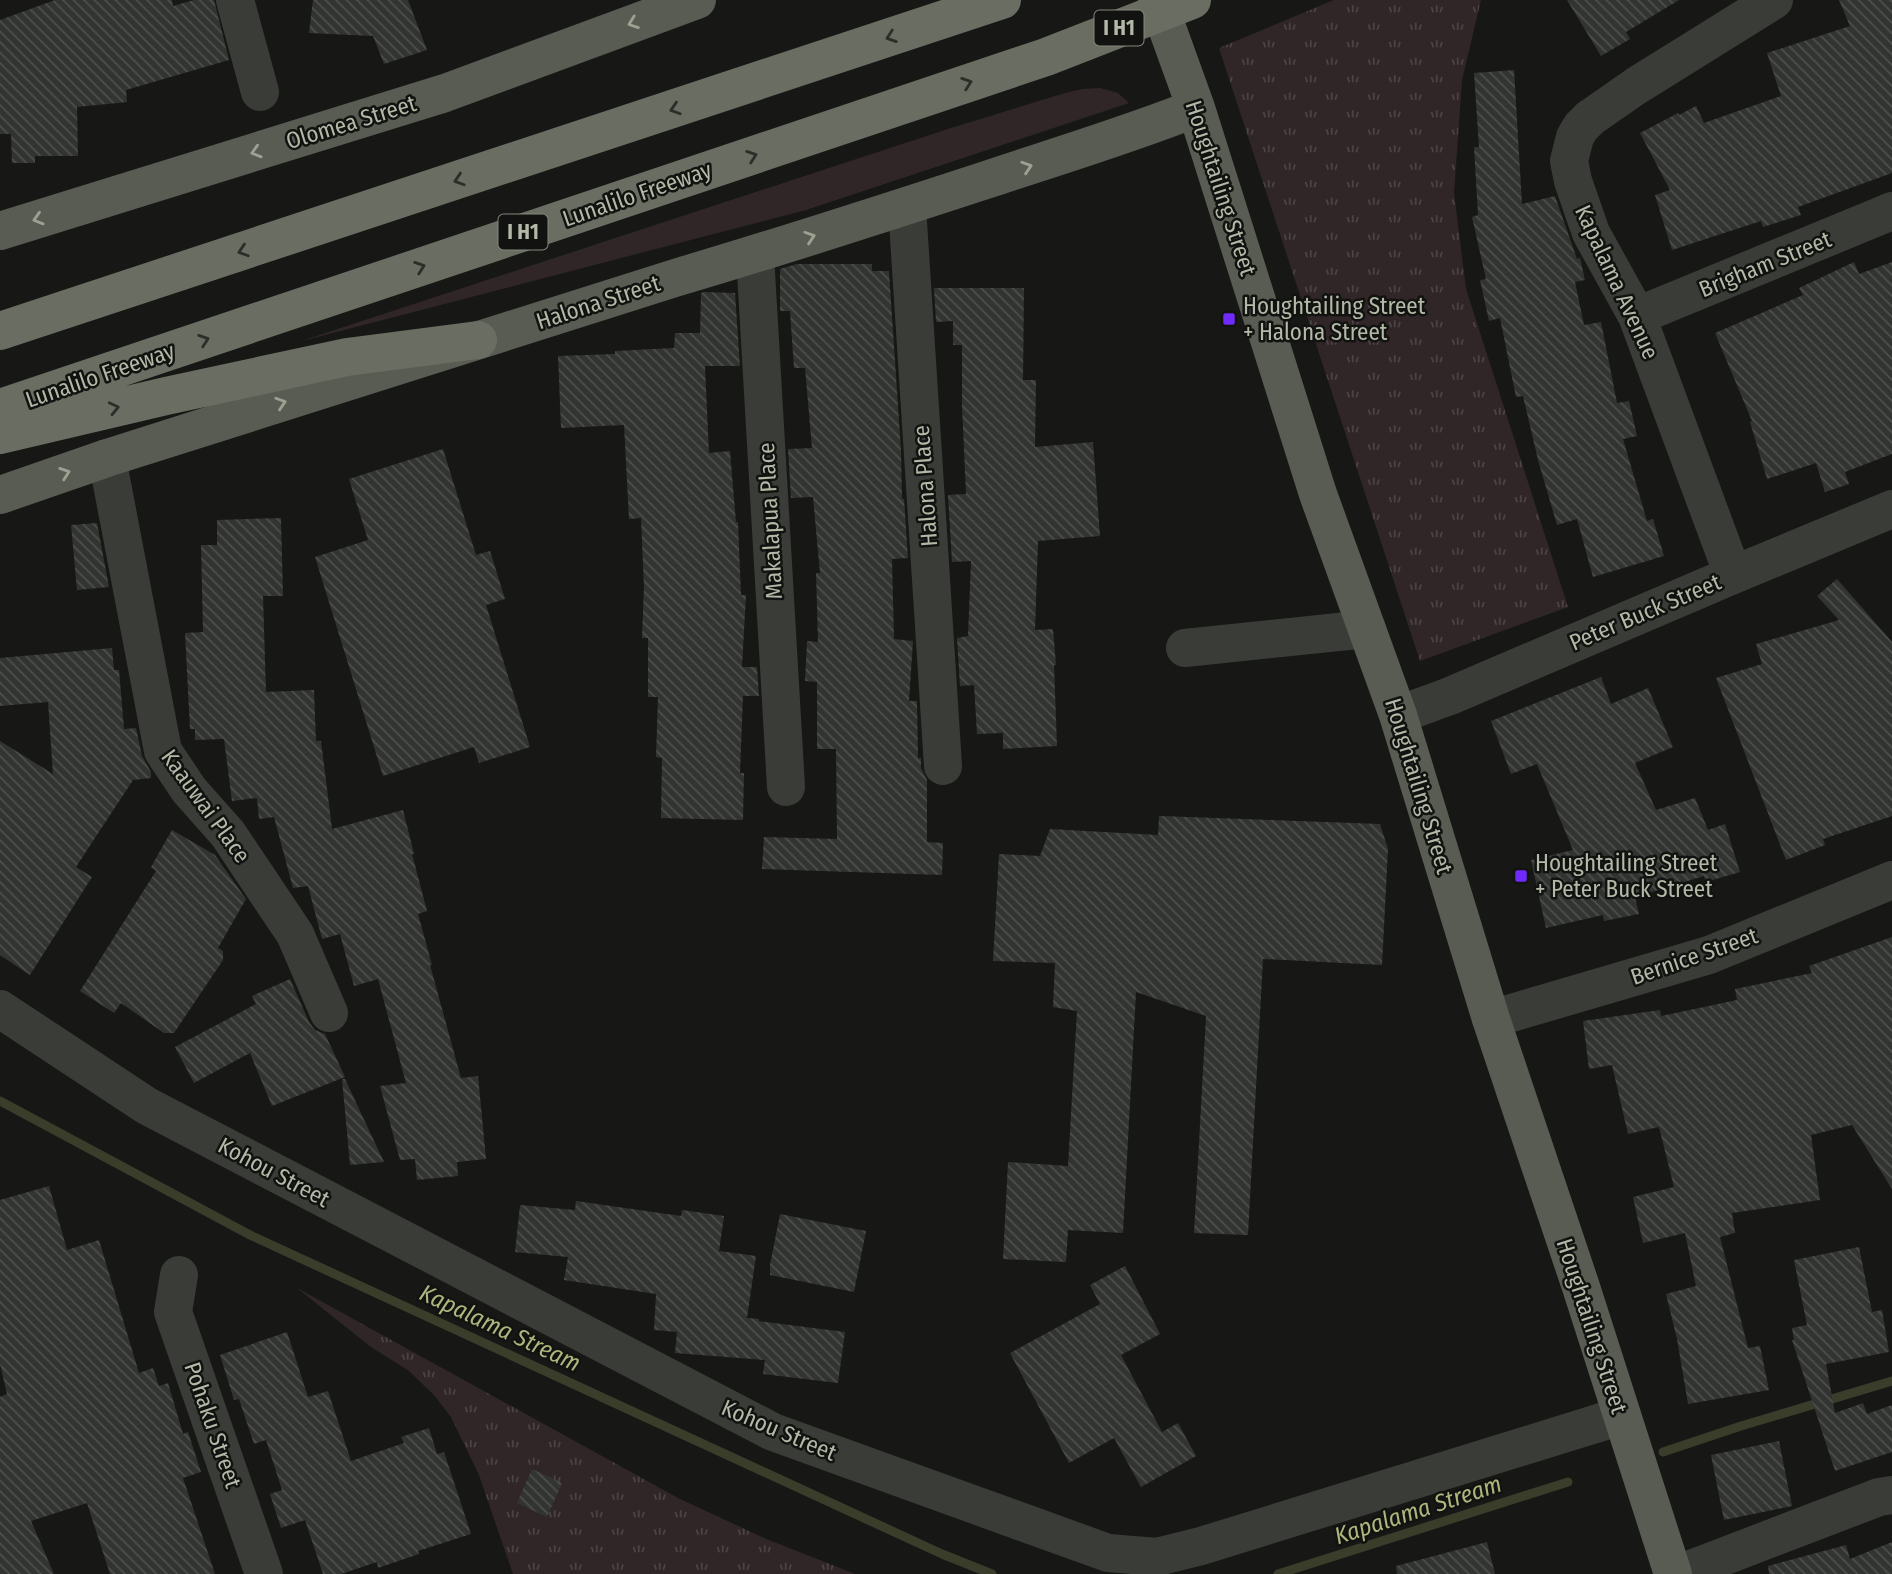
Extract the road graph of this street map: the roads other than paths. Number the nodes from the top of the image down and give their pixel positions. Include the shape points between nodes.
1 (235, 0) edge
2 (697, 0) edge
3 (1002, 0) edge
4 (1157, 0) edge
5 (1192, 0) edge
6 (1774, 0) edge
7 (260, 92) dead end
8 (1196, 108) junction
9 (907, 206) junction
10 (1892, 211) edge
11 (0, 231) edge
12 (755, 255) junction
13 (1637, 316) junction
14 (0, 331) edge
15 (478, 340) junction
16 (0, 408) edge
17 (0, 435) edge
18 (107, 458) junction
19 (0, 495) edge
20 (1892, 509) edge
21 (1733, 575) junction
22 (1367, 629) junction
23 (1185, 648) dead end
24 (1398, 715) junction
25 (943, 766) dead end
26 (786, 787) dead end
27 (1892, 880) edge
28 (0, 1009) edge
29 (329, 1013) dead end
30 (1490, 1019) junction
31 (179, 1275) dead end
32 (1621, 1416) junction
33 (1892, 1494) edge
34 (264, 1574) edge
35 (1676, 1574) edge

1 - 7 street
2 -> 11 main road, Olomea Street via 445,93
3 -> 14 highway
4 - 8 main road, Houghtailing Street
16 -> 5 highway, Lunalilo Freeway / I H1 via 1046,57
6 - 13 street, Kapalama Avenue via 1636,86 1590,118 1575,137 1569,162 1591,233
9 -> 8 main road, Halona Street
8 - 22 main road, Houghtailing Street via 1318,494
12 -> 9 main road, Halona Street
9 - 25 street, Halona Place
10 - 13 street, Brigham Street
12 - 15 main road, Halona Street
12 - 26 street, Makalapua Place
13 - 21 street, Kapalama Avenue
17 -> 15 highway via 347,357
18 -> 15 main road, Halona Street
19 -> 18 main road, Halona Street
18 - 29 street, Kaauwai Place via 163,751 189,790 228,834 295,934
20 - 21 street, Peter Buck Street
21 - 24 street, Peter Buck Street
22 - 23 street
22 - 24 main road, Houghtailing Street
24 - 30 main road, Houghtailing Street
27 - 30 street, Bernice Street via 1709,955
28 - 32 street, Kohou Street via 147,1106 773,1432 1108,1553 1157,1557 1202,1546
30 - 32 main road, Houghtailing Street
31 - 34 street, Pohaku Street via 173,1312
32 - 35 main road, Houghtailing Street
33 - 35 street

